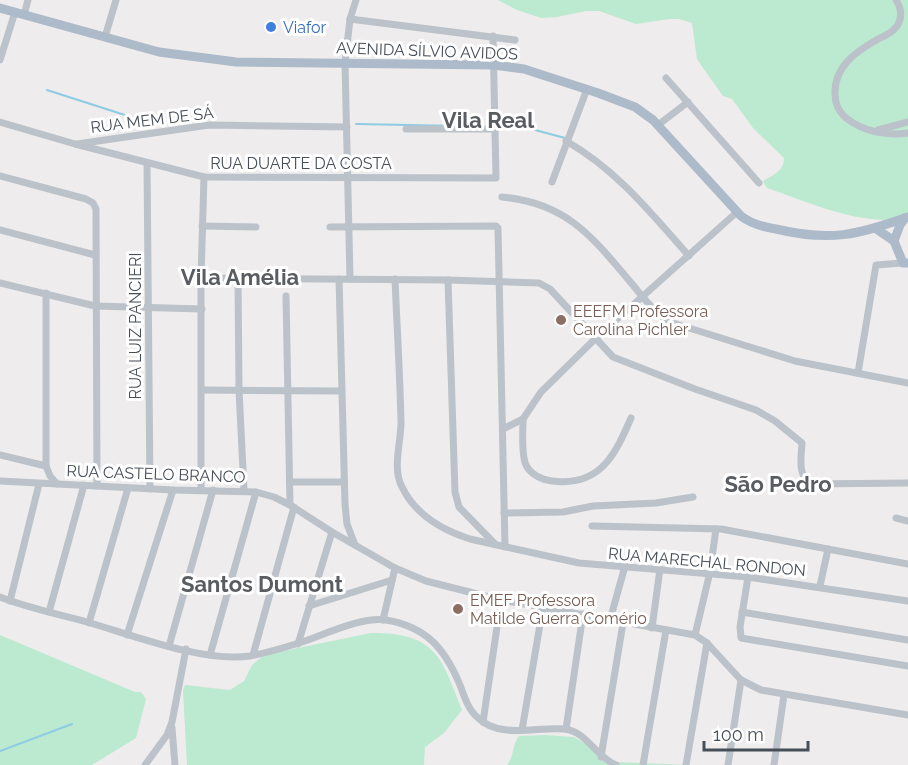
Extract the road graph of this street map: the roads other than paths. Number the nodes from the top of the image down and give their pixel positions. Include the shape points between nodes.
1 (28, 0) edge
2 (116, 0) edge
3 (356, 0) edge
4 (896, 0) edge
5 (0, 8) edge
6 (20, 13) junction
7 (350, 19) junction
8 (493, 36) junction
9 (105, 38) junction
10 (515, 40) dead end
11 (0, 60) edge
12 (345, 63) junction
13 (494, 65) junction
14 (666, 78) dead end
15 (587, 89) junction
16 (688, 102) junction
17 (0, 122) edge
18 (908, 122) edge
19 (658, 125) junction
20 (347, 127) junction
21 (406, 129) dead end
22 (496, 129) junction
23 (873, 131) junction
24 (908, 133) edge
25 (566, 141) junction
26 (75, 144) junction
27 (147, 163) junction
28 (0, 176) edge
29 (204, 177) junction
30 (349, 177) junction
31 (552, 182) dead end
32 (759, 183) dead end
33 (502, 197) dead end
34 (737, 212) junction
35 (907, 218) edge
36 (202, 226) junction
37 (256, 227) dead end
38 (330, 227) dead end
39 (350, 228) junction
40 (876, 228) junction
41 (0, 230) edge
42 (894, 241) junction
43 (95, 255) junction
44 (688, 256) junction
45 (905, 263) edge
46 (201, 278) junction
47 (238, 278) junction
48 (339, 279) junction
49 (350, 279) junction
50 (395, 279) junction
51 (448, 280) junction
52 (499, 281) junction
53 (0, 283) edge
54 (46, 293) junction
55 (286, 296) dead end
56 (643, 297) junction
57 (95, 306) junction
58 (148, 308) junction
59 (202, 309) junction
60 (596, 338) junction
61 (858, 373) junction
62 (908, 383) edge
63 (202, 390) junction
64 (238, 390) junction
65 (288, 390) junction
66 (340, 391) junction
67 (631, 418) dead end
68 (523, 419) junction
69 (503, 429) junction
70 (0, 455) edge
71 (46, 466) junction
72 (0, 481) edge
73 (290, 482) junction
74 (344, 482) junction
75 (908, 483) edge
76 (39, 484) junction
77 (57, 484) junction
78 (84, 485) junction
79 (97, 486) junction
80 (128, 488) junction
81 (150, 489) junction
82 (173, 490) junction
83 (201, 490) junction
84 (213, 490) junction
85 (244, 490) junction
86 (256, 492) junction
87 (693, 497) dead end
88 (292, 506) junction
89 (504, 513) junction
90 (896, 518) dead end
91 (908, 521) edge
92 (592, 526) dead end
93 (716, 529) junction
94 (332, 532) junction
95 (495, 544) junction
96 (356, 545) junction
97 (505, 547) junction
98 (828, 549) junction
99 (908, 564) edge
100 (625, 566) junction
101 (395, 568) junction
102 (660, 569) junction
103 (710, 572) junction
104 (748, 577) junction
105 (392, 580) junction
106 (820, 586) junction
107 (0, 597) edge
108 (501, 600) junction
109 (10, 601) junction
110 (908, 601) edge
111 (309, 606) junction
112 (543, 607) junction
113 (50, 612) junction
114 (742, 612) junction
115 (583, 614) junction
116 (383, 620) junction
117 (610, 620) junction
118 (89, 623) junction
119 (623, 623) junction
120 (652, 628) junction
121 (666, 630) junction
122 (127, 635) junction
123 (696, 635) junction
124 (908, 640) edge
125 (707, 643) junction
126 (298, 644) junction
127 (169, 646) junction
128 (186, 649) junction
129 (210, 655) junction
130 (253, 656) junction
131 (908, 666) edge
132 (741, 680) junction
133 (784, 695) junction
134 (908, 715) edge
135 (172, 722) junction
136 (483, 722) junction
137 (566, 729) junction
138 (522, 730) junction
139 (601, 757) junction
140 (145, 765) edge
141 (175, 765) edge
142 (616, 765) edge
143 (643, 765) edge
144 (686, 765) edge
145 (728, 765) edge
146 (774, 765) edge

1 - 6 street
2 - 9 street
3 - 7 street
4 - 23 street via 901,15 896,28 853,55 835,87 838,108 846,118
5 - 6 main road, AVENIDA SÍLVIO AVIDOS
6 - 9 main road, AVENIDA SÍLVIO AVIDOS
6 - 11 street
7 - 8 street
7 - 12 street
8 - 10 street
8 - 13 street
9 - 12 main road, AVENIDA SÍLVIO AVIDOS via 203,59
12 - 13 main road, AVENIDA SÍLVIO AVIDOS
12 - 20 street
13 - 15 main road, AVENIDA SÍLVIO AVIDOS via 524,69
13 - 22 street
14 - 16 street
15 - 19 main road, AVENIDA SÍLVIO AVIDOS via 635,107
15 - 25 street
16 - 19 street
16 - 32 street
17 - 26 street, RUA MEM DE SÁ
18 - 23 street
19 - 34 main road, AVENIDA SÍLVIO AVIDOS
20 - 26 street, RUA MEM DE SÁ via 209,125
20 - 30 street
21 - 22 street
22 - 30 street, RUA DUARTE DA COSTA via 496,178
23 - 24 street
25 - 31 street
25 - 44 street via 609,169
26 - 27 street, RUA DUARTE DA COSTA
27 - 29 street, RUA DUARTE DA COSTA
27 - 58 street, RUA LUIZ PANCIERI
28 - 43 street via 93,203
29 - 30 street, RUA DUARTE DA COSTA
29 - 36 street
30 - 39 street
33 - 56 street via 543,205 573,220
34 - 40 main road, AVENIDA SÍLVIO AVIDOS via 755,224 824,237
34 - 44 street
35 - 40 main road, AVENIDA SÍLVIO AVIDOS
35 - 42 main road
36 - 37 street
36 - 46 street
38 - 39 street
39 - 49 street
39 - 52 street via 496,226
40 - 42 main road
41 - 43 street
42 - 45 main road
43 - 57 street
44 - 56 street
45 - 61 street via 876,266
46 - 47 street
46 - 59 street
47 - 48 street
47 - 64 street
48 - 49 street
48 - 66 street
49 - 50 street
50 - 51 street
50 - 95 street, RUA MARECHAL RONDON via 400,483 429,520 454,534
51 - 52 street
51 - 95 street via 453,483 465,514
52 - 60 street via 544,286
52 - 69 street
53 - 54 street
54 - 57 street
54 - 71 street
55 - 65 street
56 - 60 street
56 - 61 street via 668,320 700,333 795,361
57 - 58 street
57 - 79 street
58 - 59 street
58 - 81 street, RUA LUIZ PANCIERI
59 - 63 street
60 - 68 street via 541,392
60 - 75 street via 618,360 756,410 775,421 802,443 801,470 809,484
61 - 62 street
63 - 64 street
63 - 83 street
64 - 65 street
64 - 85 street
65 - 66 street
65 - 73 street
66 - 74 street
67 - 68 street via 607,464 572,481 540,478 526,467
68 - 69 street
69 - 89 street
70 - 71 street
71 - 77 street
72 - 76 street, RUA CASTELO BRANCO
73 - 74 street
73 - 88 street
74 - 96 street via 347,524
76 - 77 street, RUA CASTELO BRANCO
76 - 109 street
77 - 78 street, RUA CASTELO BRANCO
78 - 79 street, RUA CASTELO BRANCO
78 - 113 street
79 - 80 street, RUA CASTELO BRANCO
80 - 81 street, RUA CASTELO BRANCO
80 - 118 street
81 - 82 street, RUA CASTELO BRANCO
82 - 83 street, RUA CASTELO BRANCO
82 - 122 street
83 - 84 street, RUA CASTELO BRANCO
84 - 85 street, RUA CASTELO BRANCO
84 - 127 street
85 - 86 street, RUA CASTELO BRANCO
86 - 88 street, RUA CASTELO BRANCO
86 - 129 street
87 - 89 street via 593,506 563,513
88 - 94 street, RUA CASTELO BRANCO
88 - 130 street
89 - 97 street
90 - 91 street
92 - 93 street
93 - 98 street
93 - 103 street
94 - 96 street, RUA CASTELO BRANCO
94 - 111 street
95 - 97 street, RUA MARECHAL RONDON
96 - 101 street, RUA CASTELO BRANCO
97 - 100 street, RUA MARECHAL RONDON via 579,563
98 - 99 street
98 - 106 street
100 - 102 street, RUA MARECHAL RONDON
100 - 117 street
101 - 105 street
101 - 108 street, RUA CASTELO BRANCO via 426,581
102 - 103 street, RUA MARECHAL RONDON
102 - 120 street
103 - 104 street, RUA MARECHAL RONDON
103 - 123 street
104 - 106 street, RUA MARECHAL RONDON
104 - 114 street
105 - 111 street
105 - 116 street
106 - 110 street, RUA MARECHAL RONDON
107 - 109 street
108 - 112 street, RUA CASTELO BRANCO
108 - 136 street
109 - 113 street
111 - 126 street
112 - 115 street, RUA CASTELO BRANCO
112 - 138 street
113 - 118 street
114 - 124 street
114 - 131 street via 741,638
115 - 117 street, RUA CASTELO BRANCO
115 - 137 street
116 - 126 street via 348,626
116 - 136 street via 412,628 438,646 450,662 468,704
117 - 119 street, RUA CASTELO BRANCO
118 - 122 street
119 - 120 street, RUA CASTELO BRANCO
119 - 139 street
120 - 121 street, RUA CASTELO BRANCO
121 - 123 street, RUA CASTELO BRANCO
121 - 143 street
122 - 127 street
123 - 125 street, RUA CASTELO BRANCO
125 - 132 street, RUA CASTELO BRANCO
125 - 144 street
126 - 130 street
127 - 128 street
128 - 129 street
128 - 135 street
129 - 130 street
132 - 133 street, RUA CASTELO BRANCO
132 - 145 street
133 - 134 street, RUA CASTELO BRANCO
133 - 146 street
135 - 140 street via 164,741
135 - 141 street
136 - 138 street
137 - 138 street
137 - 139 street via 577,733
139 - 142 street

